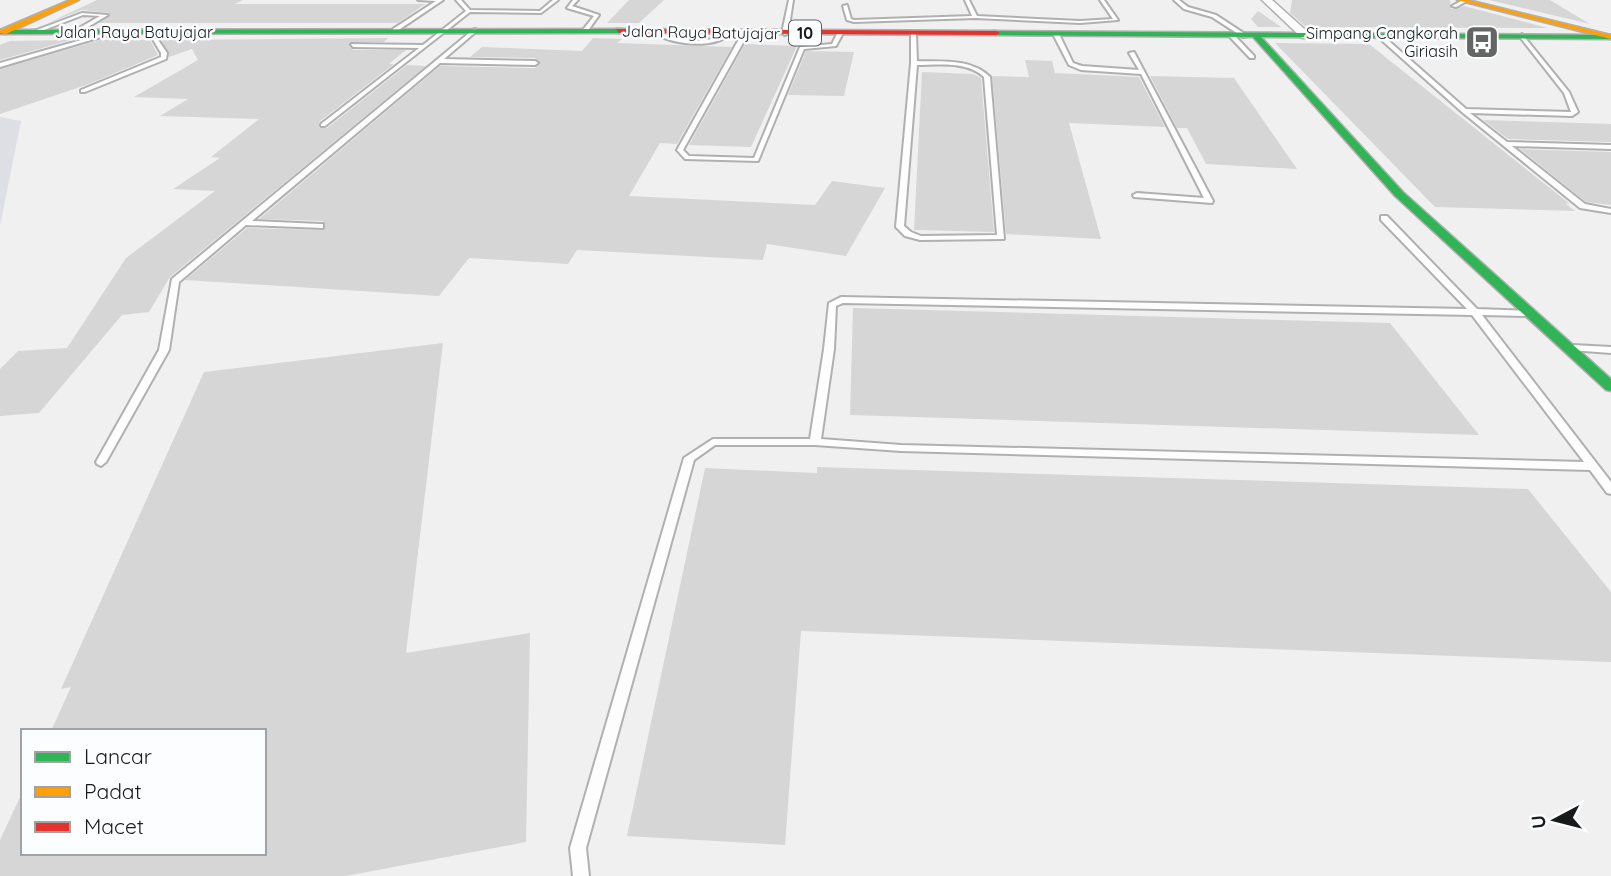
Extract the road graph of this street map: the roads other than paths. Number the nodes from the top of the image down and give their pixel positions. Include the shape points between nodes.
1 (76, 0) edge
2 (420, 0) edge
3 (441, 0) edge
4 (458, 0) edge
5 (556, 0) edge
6 (576, 0) edge
7 (791, 0) edge
8 (967, 0) edge
9 (1102, 0) edge
10 (1175, 0) edge
11 (1268, 0) edge
12 (1460, 2) edge
13 (1485, 3) edge
14 (845, 5) dead end
15 (469, 11) junction
16 (975, 17) junction
17 (1080, 22) junction
18 (395, 30) junction
19 (442, 30) junction
20 (476, 30) junction
21 (585, 31) junction
22 (1, 32) edge
23 (34, 32) junction
24 (76, 32) junction
25 (117, 32) junction
26 (150, 32) junction
27 (738, 32) junction
28 (785, 33) junction
29 (839, 33) junction
30 (913, 34) junction
31 (1056, 34) junction
32 (1094, 35) junction
33 (1244, 36) junction
34 (1306, 36) junction
35 (1380, 36) junction
36 (1522, 36) junction
37 (1611, 37) edge
38 (352, 45) dead end
39 (422, 46) junction
40 (1132, 52) dead end
41 (1252, 57) dead end
42 (439, 61) junction
43 (535, 63) dead end
44 (914, 63) junction
45 (0, 65) edge
46 (1143, 72) junction
47 (83, 92) dead end
48 (1464, 111) junction
49 (323, 124) dead end
50 (1504, 144) junction
51 (1611, 147) edge
52 (1137, 195) dead end
53 (1611, 211) edge
54 (1384, 218) dead end
55 (246, 223) junction
56 (320, 226) dead end
57 (1475, 312) junction
58 (1529, 313) junction
59 (1567, 348) junction
60 (1611, 349) edge
61 (1611, 387) edge
62 (815, 442) junction
63 (101, 462) dead end
64 (1591, 466) junction
65 (1611, 490) edge
66 (581, 876) edge

1 - 22 main road
2 - 3 lane
3 - 18 lane
4 - 15 lane
5 - 15 lane via 541,12
6 - 21 lane via 569,7 597,15
7 - 28 lane
8 - 16 lane
9 - 17 lane via 1116,20
10 - 33 lane via 1214,16
11 - 34 street
12 - 13 main road
13 - 37 main road
14 - 16 lane via 849,20 854,21
15 - 19 lane
16 - 17 lane
17 - 32 lane
18 - 19 main road, Jalan Raya Batujajar / 10
18 - 26 main road, Jalan Raya Batujajar / 10
19 - 20 main road, Jalan Raya Batujajar / 10
19 - 39 lane
20 - 21 main road, Jalan Raya Batujajar / 10
20 - 42 lane
21 - 27 main road, Jalan Raya Batujajar / 10
22 - 23 main road, Jalan Raya Batujajar / 10
23 - 24 main road, Jalan Raya Batujajar / 10
23 - 24 lane via 82,14 106,15
24 - 25 main road, Jalan Raya Batujajar / 10
25 - 26 main road, Jalan Raya Batujajar / 10
25 - 45 lane
26 - 47 lane via 164,58
27 - 28 main road, Jalan Raya Batujajar / 10
27 - 29 lane via 681,150 687,158 756,160 802,48 834,45
28 - 29 main road, Jalan Raya Batujajar / 10
29 - 30 main road, Jalan Raya Batujajar / 10
30 - 31 main road, Jalan Raya Batujajar / 10
30 - 44 lane
31 - 32 main road, Jalan Raya Batujajar / 10
31 - 46 lane via 1071,64
32 - 33 main road, Jalan Raya Batujajar / 10
33 - 34 main road, Jalan Raya Batujajar / 10
33 - 41 lane
33 - 58 main road via 1399,194
34 - 35 main road, Jalan Raya Batujajar / 10
35 - 36 main road, Jalan Raya Batujajar / 10
35 - 48 lane
36 - 37 main road, Jalan Raya Batujajar / 10
36 - 48 lane via 1567,93 1575,112
38 - 39 lane
39 - 49 lane
40 - 46 lane
42 - 43 lane
42 - 55 lane
44 - 44 lane via 900,227 920,238 1001,237 988,77 972,67
46 - 52 lane via 1209,201
48 - 50 lane
50 - 51 lane
50 - 53 lane via 1583,206
54 - 57 lane
55 - 56 lane
55 - 63 lane via 175,281 164,350
57 - 58 lane
57 - 62 lane via 841,300 832,305
57 - 64 lane
58 - 59 main road
59 - 60 lane
59 - 61 main road
62 - 64 lane
62 - 66 lane via 713,442 689,458 578,848
64 - 65 lane

